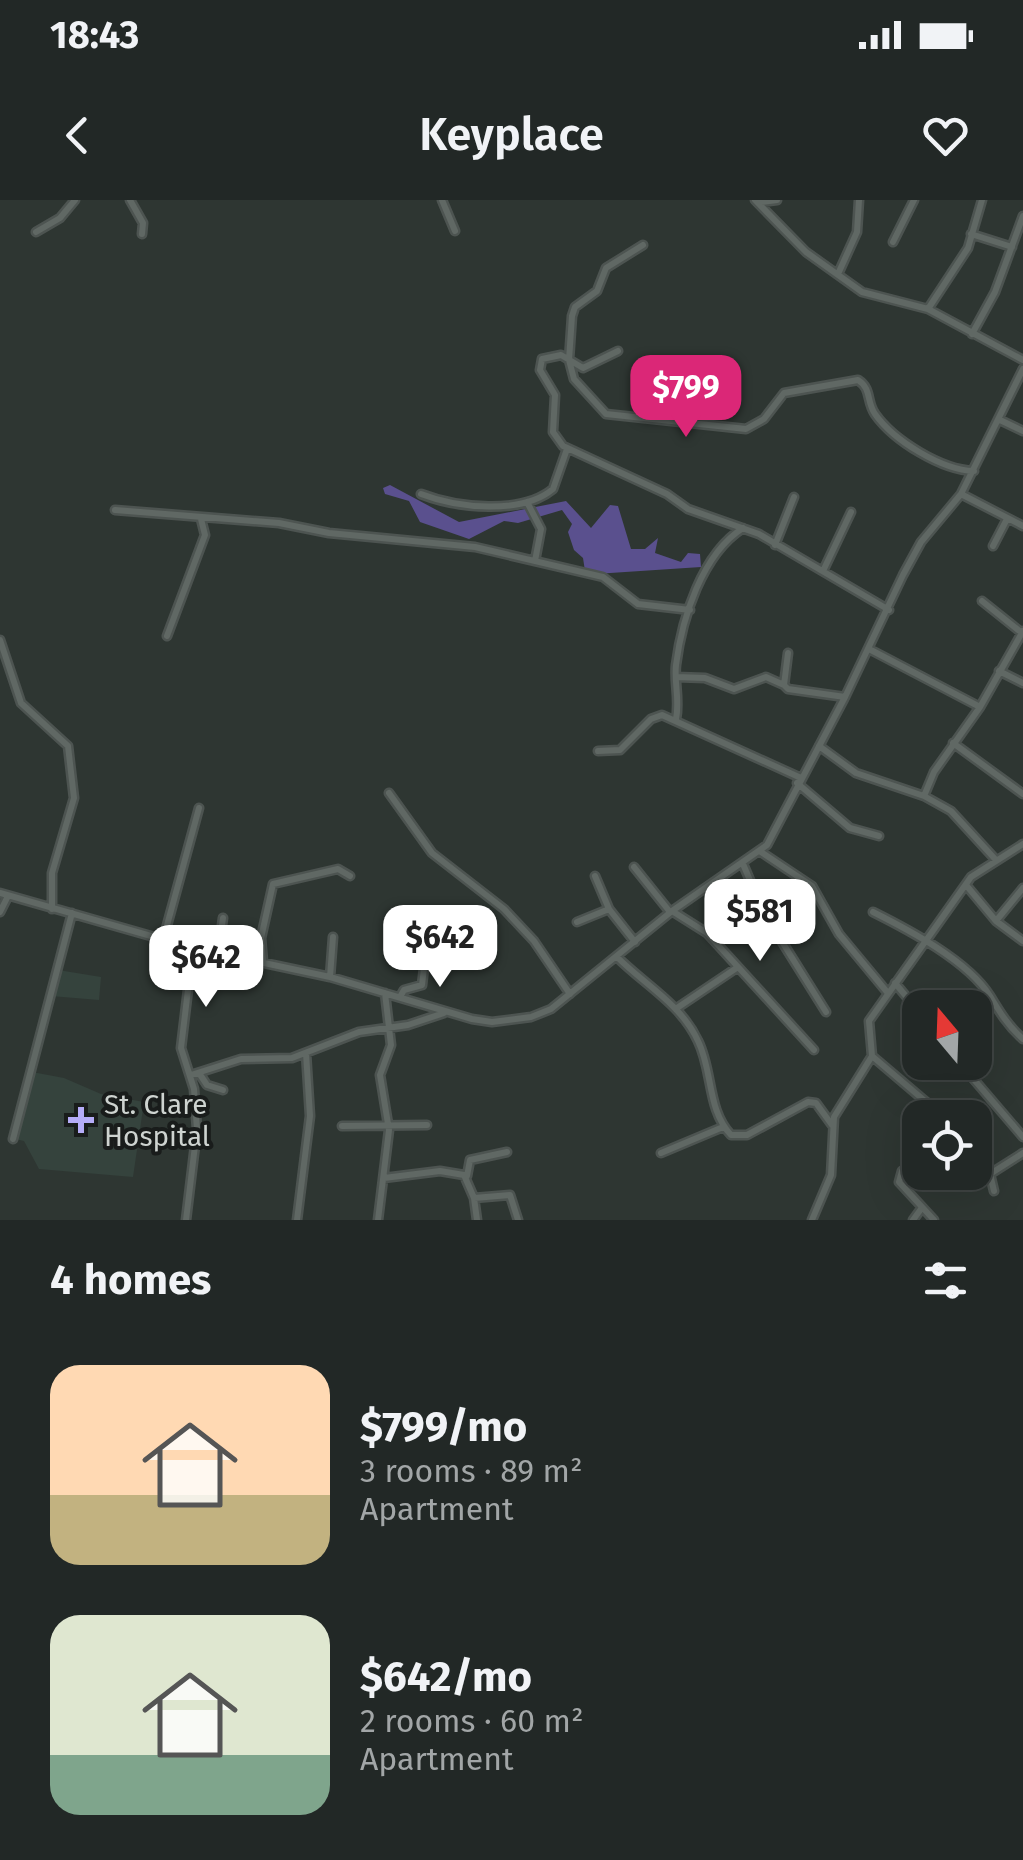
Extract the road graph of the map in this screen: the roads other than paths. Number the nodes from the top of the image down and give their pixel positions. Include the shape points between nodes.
1 (74, 200) edge
2 (130, 200) edge
3 (442, 200) edge
4 (778, 200) edge
5 (860, 200) edge
6 (914, 200) edge
7 (982, 200) edge
8 (763, 201) edge
9 (1023, 216) edge
10 (455, 230) dead end
11 (36, 232) dead end
12 (142, 234) dead end
13 (970, 234) junction
14 (893, 242) dead end
15 (643, 245) dead end
16 (1012, 247) junction
17 (838, 274) junction
18 (928, 309) junction
19 (972, 334) junction
20 (618, 351) dead end
21 (568, 360) junction
22 (1023, 360) edge
23 (1023, 369) edge
24 (1000, 420) junction
25 (1023, 430) edge
26 (567, 449) junction
27 (974, 471) junction
28 (421, 494) dead end
29 (961, 494) junction
30 (794, 496) dead end
31 (528, 502) junction
32 (115, 510) dead end
33 (850, 512) dead end
34 (1007, 519) junction
35 (201, 520) junction
36 (1023, 526) edge
37 (743, 528) junction
38 (775, 545) junction
39 (994, 546) dead end
40 (535, 561) junction
41 (822, 571) junction
42 (982, 601) dead end
43 (690, 610) junction
44 (889, 610) junction
45 (1022, 632) edge
46 (167, 636) dead end
47 (0, 640) edge
48 (870, 650) junction
49 (788, 653) dead end
50 (999, 671) junction
51 (676, 676) junction
52 (1023, 683) edge
53 (784, 685) junction
54 (846, 698) junction
55 (980, 707) junction
56 (676, 719) junction
57 (954, 743) junction
58 (819, 746) junction
59 (598, 751) dead end
60 (799, 781) junction
61 (389, 794) dead end
62 (1023, 794) edge
63 (924, 796) junction
64 (199, 808) dead end
65 (879, 836) dead end
66 (1023, 844) edge
67 (761, 852) junction
68 (995, 859) junction
69 (744, 864) junction
70 (634, 867) dead end
71 (350, 876) dead end
72 (595, 876) dead end
73 (966, 884) junction
74 (1023, 888) edge
75 (4, 894) edge
76 (52, 909) junction
77 (609, 909) junction
78 (0, 912) edge
79 (671, 912) junction
80 (874, 912) dead end
81 (72, 913) junction
82 (223, 918) dead end
83 (996, 921) junction
84 (577, 922) dead end
85 (333, 937) dead end
86 (163, 940) junction
87 (929, 941) junction
88 (1023, 941) edge
89 (635, 942) junction
90 (193, 948) junction
91 (218, 954) junction
92 (617, 957) junction
93 (425, 960) dead end
94 (263, 962) junction
95 (738, 967) junction
96 (330, 976) junction
97 (898, 979) junction
98 (902, 990) edge
99 (887, 992) junction
100 (386, 993) junction
101 (570, 994) junction
102 (400, 998) junction
103 (677, 1008) junction
104 (826, 1012) dead end
105 (444, 1013) junction
106 (390, 1028) junction
107 (1023, 1040) edge
108 (814, 1050) dead end
109 (306, 1053) junction
110 (872, 1056) junction
111 (195, 1074) junction
112 (975, 1080) edge
113 (223, 1090) dead end
114 (924, 1100) edge
115 (389, 1123) junction
116 (427, 1125) dead end
117 (342, 1126) dead end
118 (723, 1126) junction
119 (833, 1126) junction
120 (1023, 1136) edge
121 (13, 1140) dead end
122 (507, 1152) dead end
123 (1023, 1152) edge
124 (661, 1154) dead end
125 (468, 1177) junction
126 (384, 1178) junction
127 (906, 1190) edge
128 (994, 1191) dead end
129 (474, 1198) junction
130 (921, 1209) junction
131 (186, 1220) edge
132 (298, 1220) edge
133 (378, 1220) edge
134 (476, 1220) edge
135 (518, 1220) edge
136 (812, 1220) edge
137 (913, 1220) edge
138 (934, 1220) edge

1 - 11 street
2 - 12 street
3 - 10 street
4 - 8 street
5 - 17 street via 857,232
6 - 14 street
7 - 13 street
8 - 17 street via 806,252
9 - 16 street
13 - 16 street
13 - 18 street
15 - 21 street via 606,268 598,291 575,308
16 - 19 street
17 - 18 street via 872,296
18 - 19 street
19 - 22 street
20 - 21 street via 583,368
21 - 26 street via 550,355 540,370 555,395 553,432
21 - 27 street via 576,385 606,414 736,430 759,423 784,393 858,380 891,431 949,468
23 - 24 street
24 - 25 street
24 - 27 street
26 - 31 street via 553,489
26 - 37 street via 688,509
27 - 29 street
28 - 31 street via 463,505 513,508
29 - 34 street
29 - 44 street via 921,542
30 - 38 street
31 - 40 street via 540,529
32 - 35 street
33 - 41 street
34 - 36 street
34 - 39 street
35 - 40 street via 475,547
35 - 46 street via 205,535
37 - 38 street
37 - 43 street via 715,553
38 - 41 street
40 - 43 street via 602,576 638,604
41 - 44 street
42 - 45 street
43 - 51 street
44 - 48 street
45 - 50 street
47 - 76 street via 21,703 68,746 74,798 52,873
48 - 54 street
48 - 55 street
49 - 53 street
50 - 52 street
50 - 55 street
51 - 53 street via 734,689 766,677
51 - 56 street
53 - 54 street
54 - 58 street
55 - 57 street
56 - 59 street via 655,716 620,750
56 - 60 street
57 - 62 street
57 - 63 street
58 - 60 street
58 - 63 street via 856,773
60 - 65 street via 850,828
60 - 67 street
61 - 101 street via 432,854 534,941
63 - 68 street via 951,810
64 - 86 street
66 - 68 street
67 - 69 street
67 - 99 street via 812,886 839,934
68 - 73 street
69 - 79 street
69 - 104 street via 764,914
70 - 79 street
71 - 94 street via 338,870 273,884 261,938
72 - 77 street
73 - 83 street
73 - 87 street
74 - 83 street
75 - 76 street
75 - 78 street
76 - 81 street
77 - 84 street
77 - 89 street
79 - 89 street
79 - 95 street via 708,933
80 - 87 street
81 - 86 street
81 - 121 street
82 - 91 street
83 - 88 street
85 - 96 street
86 - 90 street
87 - 97 street
87 - 107 street via 991,997
89 - 92 street
90 - 91 street
90 - 111 street via 180,1048
91 - 94 street
92 - 101 street
92 - 103 street
93 - 102 street via 422,985
94 - 96 street
95 - 103 street
95 - 108 street
96 - 100 street
97 - 98 street
97 - 99 street
99 - 110 street via 869,1022
100 - 102 street
100 - 106 street
101 - 105 street via 531,1018 492,1022
102 - 105 street
103 - 118 street via 708,1064
105 - 106 street
106 - 109 street via 359,1032
106 - 115 street via 380,1075
109 - 111 street via 241,1059
109 - 132 street via 310,1116
110 - 114 street
110 - 119 street
111 - 113 street
111 - 131 street
112 - 120 street
115 - 116 street
115 - 117 street
115 - 126 street
118 - 119 street via 735,1136 747,1134 813,1102
118 - 124 street
119 - 136 street via 831,1175
122 - 125 street via 468,1161
123 - 128 street via 990,1174
125 - 126 street via 440,1172
125 - 129 street
126 - 133 street
127 - 130 street
129 - 134 street
129 - 135 street via 510,1195
130 - 137 street
130 - 138 street

